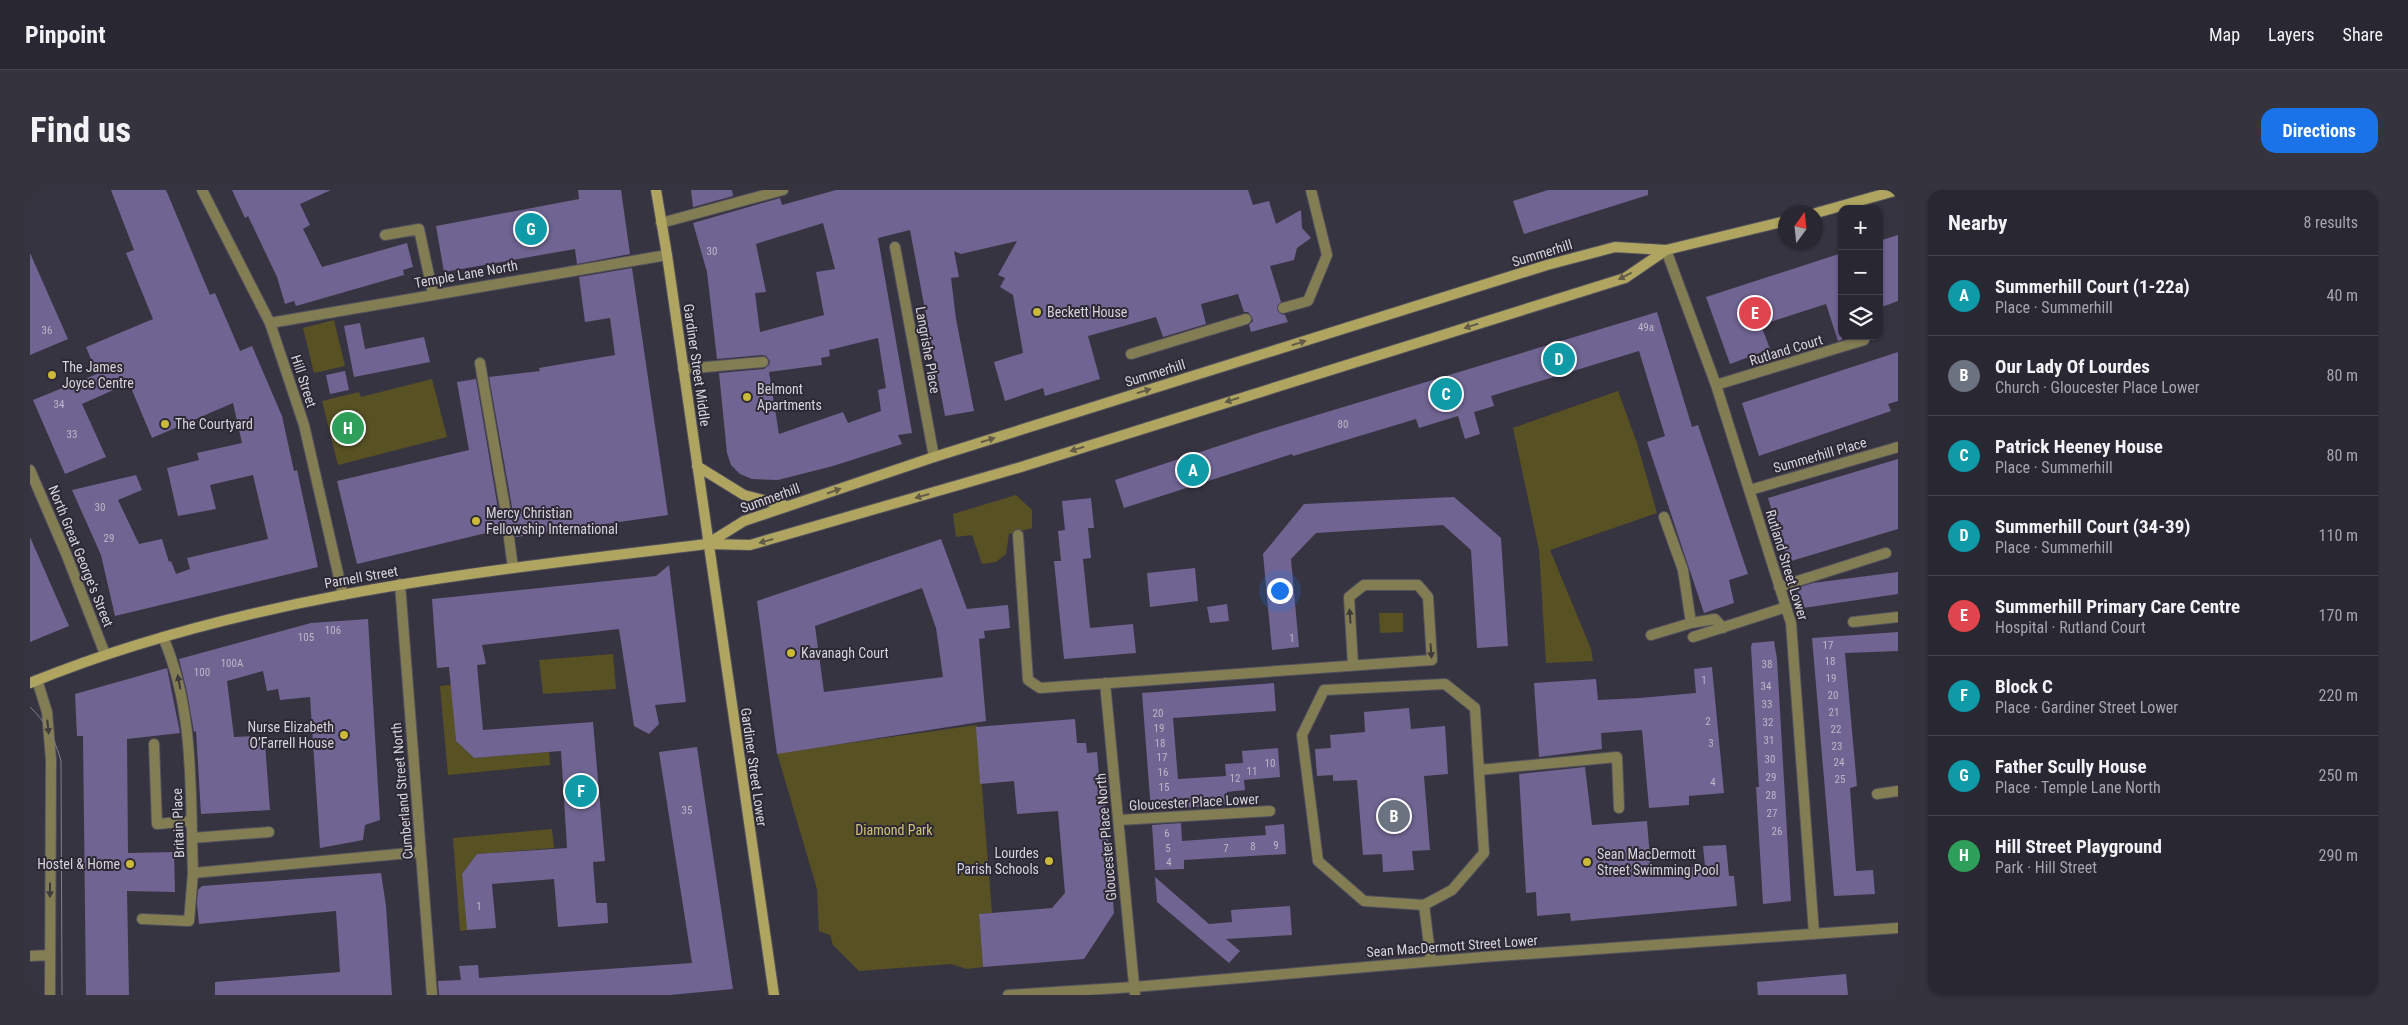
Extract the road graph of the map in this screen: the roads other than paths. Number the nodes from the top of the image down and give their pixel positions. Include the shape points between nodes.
1 (202, 190) edge
2 (656, 190) edge
3 (783, 190) edge
4 (1311, 190) edge
5 (1898, 190) edge
6 (1823, 211) edge
7 (661, 223) junction
8 (1778, 223) edge
9 (385, 235) dead end
10 (896, 247) dead end
11 (1666, 250) junction
12 (667, 255) junction
13 (433, 294) junction
14 (1283, 308) dead end
15 (1246, 319) dead end
16 (270, 323) junction
17 (1864, 340) dead end
18 (1131, 354) dead end
19 (763, 362) dead end
20 (480, 363) dead end
21 (683, 368) junction
22 (1716, 386) junction
23 (1898, 447) edge
24 (934, 457) junction
25 (698, 466) junction
26 (30, 470) edge
27 (1750, 490) junction
28 (788, 506) junction
29 (505, 508) dead end
30 (1664, 517) dead end
31 (1018, 534) dead end
32 (509, 538) dead end
33 (707, 544) junction
34 (1886, 553) dead end
35 (513, 568) junction
36 (400, 584) junction
37 (1780, 587) junction
38 (343, 594) junction
39 (1786, 607) junction
40 (1898, 617) edge
41 (1853, 622) dead end
42 (1691, 623) junction
43 (1723, 628) junction
44 (1651, 635) dead end
45 (163, 637) junction
46 (1693, 638) dead end
47 (105, 654) junction
48 (1353, 665) junction
49 (33, 682) edge
50 (1105, 684) junction
51 (154, 744) dead end
52 (1479, 770) junction
53 (1898, 791) edge
54 (1877, 794) dead end
55 (1619, 808) dead end
56 (1270, 811) dead end
57 (1119, 820) junction
58 (191, 821) junction
59 (269, 832) dead end
60 (192, 838) junction
61 (420, 852) junction
62 (193, 873) junction
63 (1424, 906) junction
64 (142, 919) dead end
65 (1898, 928) edge
66 (1814, 933) junction
67 (50, 955) junction
68 (30, 956) edge
69 (1431, 961) junction
70 (1134, 991) edge
71 (50, 995) edge
72 (432, 995) edge
73 (774, 995) edge
74 (1008, 995) edge

1 - 16 street, Hill Street
2 - 7 main road, Gardiner Street Middle
3 - 7 street
4 - 14 street via 1327,255 1308,301
5 - 6 main road
7 - 12 main road, Gardiner Street Middle
8 - 11 main road, Summerhill
9 - 13 street via 419,228
10 - 24 street, Langrishe Place
11 - 22 street, Rutland Street Lower
24 -> 11 main road, Summerhill via 1584,254 1615,247
11 -> 33 main road, Summerhill via 1625,278 1021,467 750,545
12 - 13 street, Temple Lane North
12 - 21 main road, Gardiner Street Middle
13 - 16 street, Temple Lane North
15 - 18 street
16 - 38 street, Hill Street via 304,425
17 - 22 street, Rutland Court
19 - 21 street
20 - 29 street
21 - 25 main road, Gardiner Street Middle
22 - 27 street, Rutland Street Lower
23 - 27 street, Summerhill Place
28 -> 24 main road, Summerhill
25 - 28 main road via 744,495
25 - 33 main road, Gardiner Street Middle
26 - 47 street, North Great George's Street via 68,556
27 - 37 street, Rutland Street Lower
28 - 33 main road, Summerhill via 744,521
30 - 42 street via 1683,570
31 - 50 street via 1028,680 1040,688
32 - 35 street
33 - 35 main road, Parnell Street
33 - 73 main road, Gardiner Street Lower
34 - 37 street
35 - 36 main road, Parnell Street
36 - 38 main road, Parnell Street
36 - 61 street, Cumberland Street North
37 - 39 street, Rutland Street Lower
38 - 45 main road, Parnell Street
39 - 43 street
39 - 66 street, Rutland Street Lower via 1793,636
40 - 41 street
42 - 43 street via 1715,619
42 - 44 street
43 - 46 street
45 - 47 main road, Parnell Street
58 -> 45 street, Britain Place via 188,730 176,666
47 - 49 main road, Parnell Street
48 -> 48 street via 1349,597 1364,585 1418,585 1428,597 1432,660
48 - 50 street
49 -> 67 street via 47,712 51,760
50 - 57 street, Gloucester Place North
51 - 58 street via 157,824
52 - 55 street via 1616,757
52 - 63 street via 1484,853 1452,890
52 - 63 street via 1475,708 1445,684 1324,690 1302,735 1318,861 1364,901
53 - 54 street
56 - 57 street, Gloucester Place Lower
57 - 70 street, Gloucester Place North
58 - 60 street, Britain Place
59 - 60 street
60 - 62 street, Britain Place
61 - 62 street, Britain Place
61 - 72 street, Cumberland Street North
62 - 64 street via 189,921
63 - 69 street
65 - 66 street, Sean MacDermott Street Lower
66 - 69 street, Sean MacDermott Street Lower
67 - 68 street
67 - 71 street
69 - 70 street, Sean MacDermott Street Lower
70 - 74 street, Sean MacDermott Street Lower

